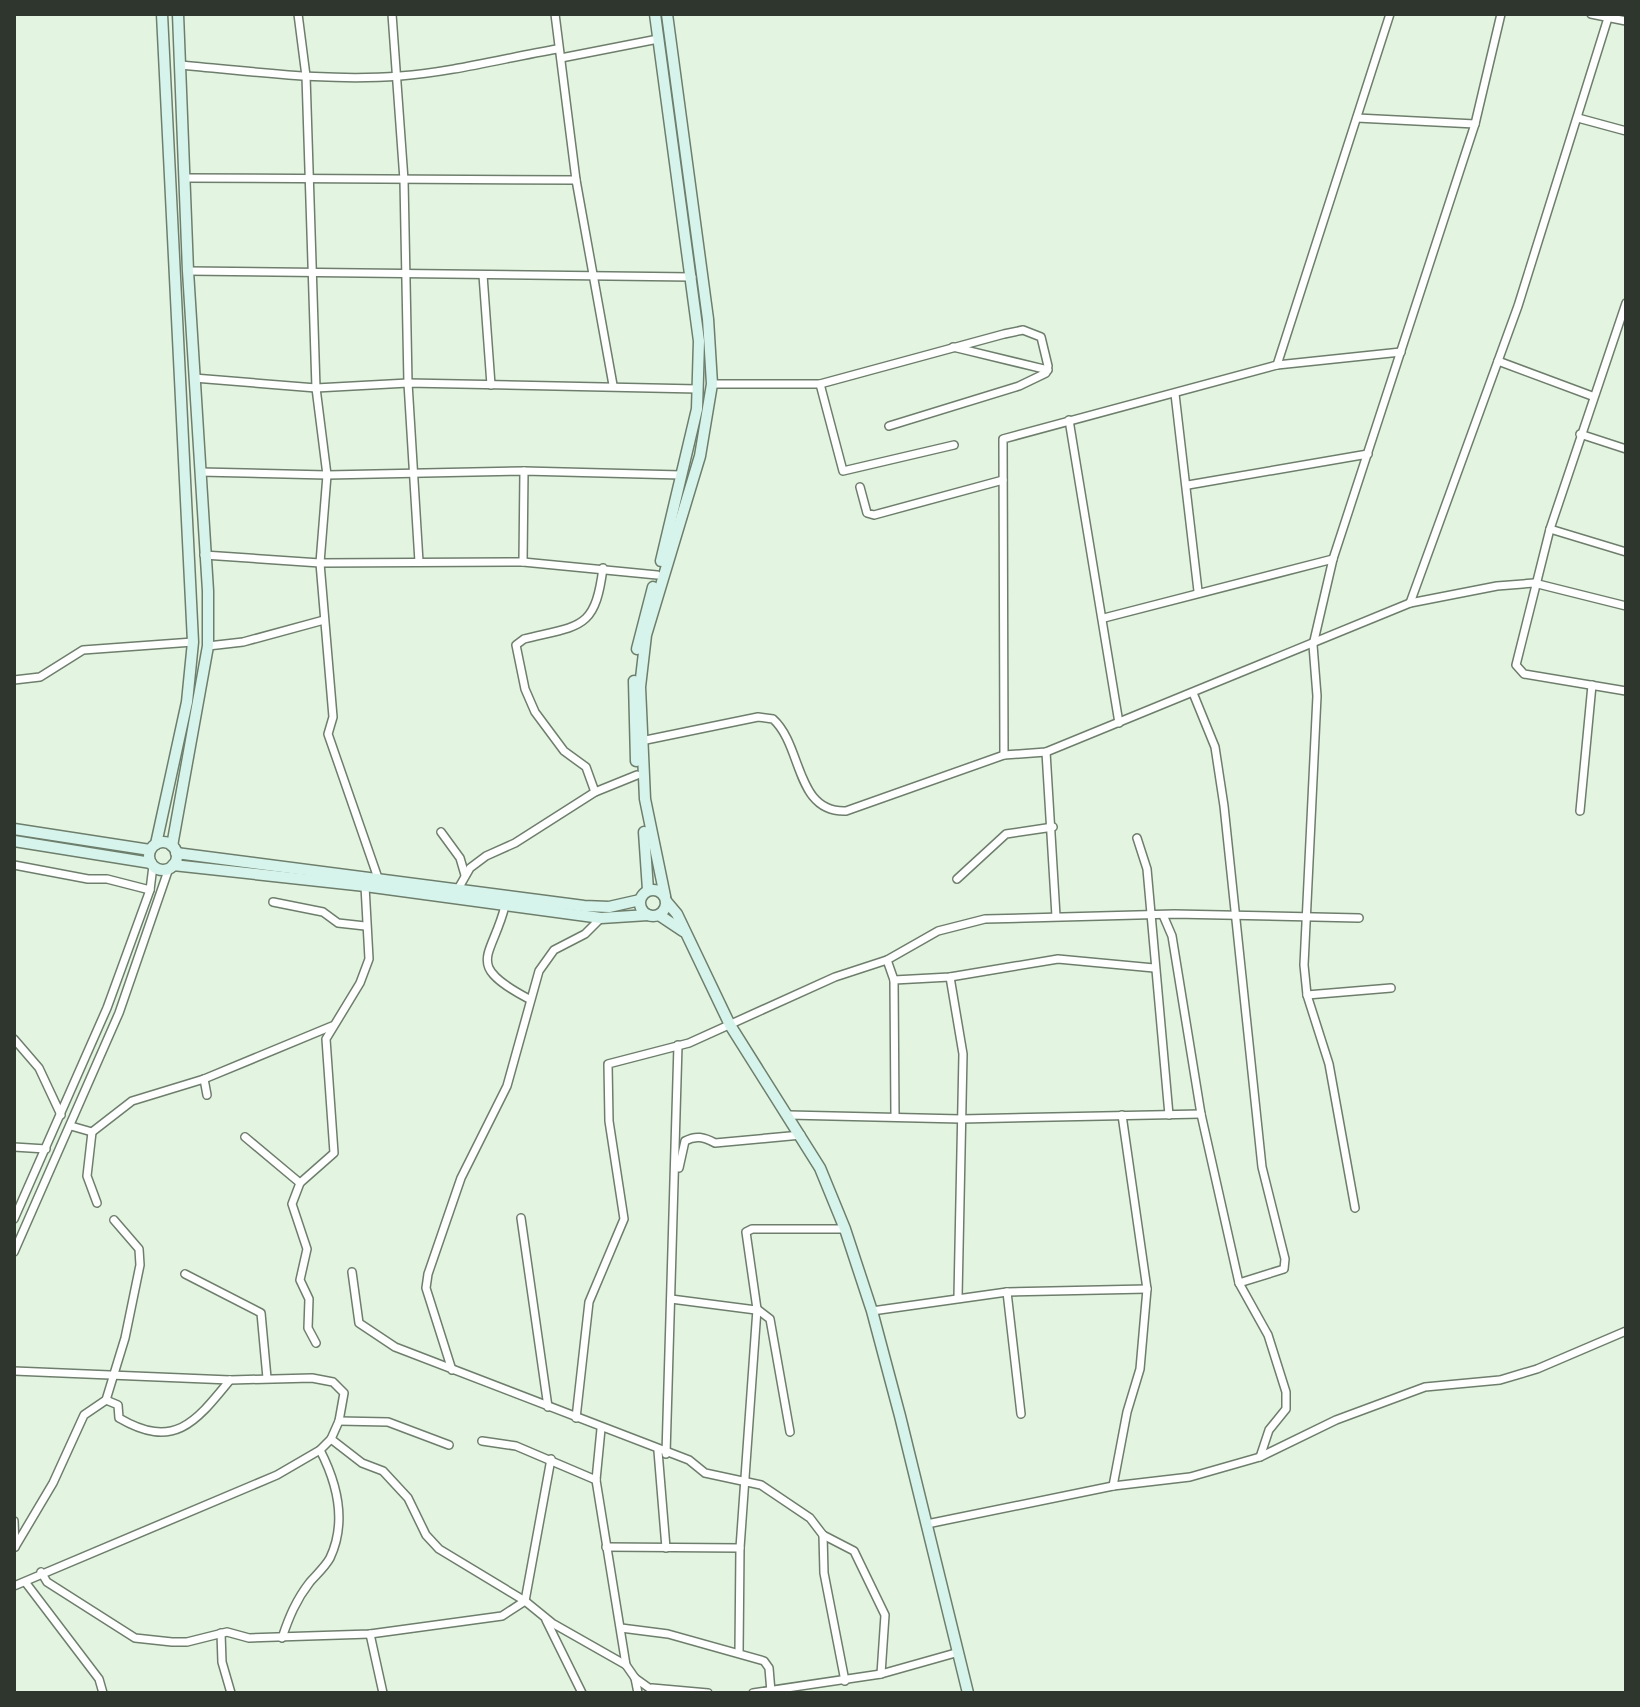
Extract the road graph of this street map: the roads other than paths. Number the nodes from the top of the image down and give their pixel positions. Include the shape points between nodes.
1 (162, 14) edge
2 (178, 14) edge
3 (298, 14) edge
4 (392, 14) edge
5 (555, 14) edge
6 (655, 14) edge
7 (667, 14) edge
8 (1390, 14) edge
9 (1501, 14) edge
10 (1591, 14) edge
11 (1608, 18) junction
12 (1626, 21) edge
13 (658, 39) junction
14 (559, 54) junction
15 (179, 65) junction
16 (306, 76) junction
17 (396, 77) junction
18 (1357, 118) junction
19 (1578, 118) junction
20 (1475, 124) junction
21 (1626, 131) edge
22 (184, 178) junction
23 (307, 180) junction
24 (404, 180) junction
25 (576, 180) junction
26 (188, 271) junction
27 (405, 272) junction
28 (312, 275) junction
29 (483, 275) junction
30 (692, 277) junction
31 (593, 278) junction
32 (1626, 303) edge
33 (1622, 325) edge
34 (950, 346) junction
35 (1401, 352) junction
36 (1498, 361) junction
37 (1277, 365) junction
38 (1048, 370) junction
39 (194, 378) junction
40 (408, 383) junction
41 (712, 384) junction
42 (820, 384) junction
43 (491, 385) junction
44 (613, 385) junction
45 (316, 388) junction
46 (698, 389) junction
47 (1175, 394) junction
48 (1592, 396) junction
49 (1069, 420) junction
50 (889, 426) dead end
51 (1580, 434) junction
52 (954, 445) dead end
53 (1626, 449) edge
54 (1368, 454) junction
55 (412, 470) junction
56 (524, 471) junction
57 (200, 472) junction
58 (327, 475) junction
59 (681, 475) junction
60 (1003, 480) junction
61 (1188, 485) junction
62 (860, 487) dead end
63 (1550, 529) junction
64 (1626, 552) edge
65 (204, 555) junction
66 (1333, 559) junction
67 (419, 562) junction
68 (523, 562) junction
69 (320, 563) junction
70 (603, 568) junction
71 (657, 575) junction
72 (1534, 583) junction
73 (1198, 591) junction
74 (1410, 603) junction
75 (1626, 606) edge
76 (1104, 618) junction
77 (324, 620) junction
78 (193, 642) junction
79 (1313, 645) junction
80 (208, 646) junction
81 (14, 680) edge
82 (1592, 685) junction
83 (1626, 691) edge
84 (1193, 693) junction
85 (1119, 723) junction
86 (641, 741) junction
87 (1046, 752) junction
88 (1004, 755) junction
89 (637, 775) junction
90 (595, 792) junction
91 (1580, 811) dead end
92 (1053, 827) junction
93 (14, 829) edge
94 (441, 832) dead end
95 (1137, 838) dead end
96 (14, 841) edge
97 (153, 847) junction
98 (174, 850) junction
99 (152, 864) junction
100 (14, 865) edge
101 (171, 866) junction
102 (465, 875) junction
103 (378, 878) junction
104 (957, 879) dead end
105 (365, 886) junction
106 (458, 889) junction
107 (150, 890) junction
108 (648, 890) junction
109 (666, 899) junction
110 (640, 900) junction
111 (273, 902) dead end
112 (505, 906) junction
113 (1233, 914) junction
114 (654, 915) junction
115 (1150, 915) junction
116 (1163, 915) junction
117 (1056, 916) junction
118 (1307, 917) junction
119 (601, 918) junction
120 (1359, 918) dead end
121 (365, 926) junction
122 (683, 931) junction
123 (887, 960) junction
124 (1154, 968) junction
125 (950, 977) junction
126 (894, 980) junction
127 (1391, 988) dead end
128 (1307, 995) junction
129 (529, 999) junction
130 (730, 1025) junction
131 (332, 1026) junction
132 (14, 1039) edge
133 (678, 1045) junction
134 (204, 1079) junction
135 (207, 1095) dead end
136 (1201, 1114) junction
137 (61, 1115) junction
138 (789, 1115) junction
139 (895, 1115) junction
140 (1122, 1115) junction
141 (1169, 1115) junction
142 (961, 1119) junction
143 (71, 1126) junction
144 (92, 1132) junction
145 (801, 1135) junction
146 (245, 1137) dead end
147 (14, 1147) edge
148 (46, 1149) junction
149 (300, 1183) junction
150 (676, 1184) junction
151 (97, 1203) dead end
152 (1355, 1208) dead end
153 (521, 1218) dead end
154 (14, 1219) edge
155 (114, 1220) dead end
156 (845, 1229) junction
157 (14, 1252) edge
158 (352, 1272) dead end
159 (185, 1274) dead end
160 (1239, 1283) junction
161 (1147, 1289) junction
162 (1007, 1292) junction
163 (958, 1297) junction
164 (671, 1299) junction
165 (756, 1310) junction
166 (872, 1311) junction
167 (1626, 1331) edge
168 (316, 1343) dead end
169 (452, 1370) junction
170 (14, 1371) edge
171 (115, 1374) junction
172 (267, 1378) junction
173 (230, 1380) junction
174 (106, 1400) junction
175 (548, 1407) junction
176 (1021, 1414) dead end
177 (576, 1418) junction
178 (339, 1421) junction
179 (601, 1429) junction
180 (790, 1432) dead end
181 (331, 1439) junction
182 (482, 1441) dead end
183 (449, 1445) dead end
184 (320, 1450) junction
185 (662, 1452) junction
186 (1260, 1457) junction
187 (551, 1459) junction
188 (596, 1480) junction
189 (744, 1482) junction
190 (1113, 1486) junction
191 (14, 1521) edge
192 (927, 1524) junction
193 (823, 1535) junction
194 (606, 1547) junction
195 (14, 1548) edge
196 (666, 1548) junction
197 (740, 1548) junction
198 (41, 1572) junction
199 (26, 1583) junction
200 (14, 1586) edge
201 (525, 1601) junction
202 (543, 1615) junction
203 (621, 1628) junction
204 (221, 1633) junction
205 (370, 1634) junction
206 (282, 1638) junction
207 (739, 1652) junction
208 (959, 1652) junction
209 (626, 1665) junction
210 (881, 1674) junction
211 (635, 1678) junction
212 (845, 1681) junction
213 (654, 1690) edge
214 (771, 1692) edge
215 (103, 1693) edge
216 (231, 1693) edge
217 (383, 1693) edge
218 (582, 1693) edge
219 (638, 1693) edge
220 (708, 1693) edge
221 (753, 1693) edge
222 (968, 1693) edge

1 - 78 main road
2 - 15 main road
3 - 16 street
4 - 17 street
5 - 14 street
6 - 13 main road
7 - 41 main road
8 - 18 street
9 - 20 street
10 - 11 street
11 - 12 street
11 - 19 street
13 - 14 street
13 - 30 main road
14 - 17 street
14 - 25 street
15 - 16 street
15 - 22 main road
16 - 17 street
16 - 23 street
17 - 24 street
18 - 20 street
18 - 37 street
19 - 21 street
19 - 36 street
20 - 35 street
22 - 23 street
22 - 26 main road
23 - 24 street
23 - 28 street
24 - 25 street
24 - 27 street
25 - 31 street
26 - 28 street
26 - 39 main road
27 - 28 street
27 - 29 street
27 - 40 street
28 - 45 street
29 - 31 street
29 - 43 street
30 - 31 street
30 - 46 main road
31 - 44 street
32 - 33 street
33 - 48 street
34 - 38 street
34 - 38 street via 1035,332 1041,337
34 - 42 street
35 - 37 street
35 - 54 street
36 - 48 street
36 - 74 street
37 - 47 street
38 - 50 street via 1019,386
39 - 45 street
39 - 57 main road
40 - 43 street
40 - 45 street
40 - 55 street
41 - 42 street
41 - 86 main road via 700,456 646,635
42 - 52 street via 841,470
43 - 44 street
44 - 46 street
45 - 58 street
46 - 59 main road
47 - 49 street
47 - 61 street
48 - 51 street
49 - 60 street via 1007,435 1002,446
49 - 76 street
51 - 53 street
51 - 63 street
54 - 61 street
54 - 66 street
55 - 56 street
55 - 58 street
55 - 67 street
56 - 59 street
56 - 68 street
57 - 58 street
57 - 65 main road
58 - 69 street
59 - 71 main road
60 - 62 street via 874,515 867,513
60 - 88 street
61 - 73 street
63 - 64 street
63 - 72 street
65 - 69 street
65 - 80 main road
66 - 73 street
66 - 79 street
67 - 68 street
67 - 69 street
68 - 70 street
69 - 77 street
70 - 71 street
70 - 90 street via 597,606 586,620 516,645 535,712 564,751 586,767
71 - 89 main road via 639,631 632,699
72 - 74 street
72 - 75 street
72 - 82 street via 1518,671
73 - 76 street
74 - 79 street
76 - 85 street
77 - 80 street
77 - 103 street via 333,717 328,734
78 - 81 street via 83,650 40,677
78 - 97 main road via 187,702
79 - 84 street
79 - 118 street via 1317,696
80 - 98 main road
82 - 83 street
82 - 91 street
84 - 85 street
84 - 113 street via 1215,747
85 - 87 street
86 - 88 street via 758,717 773,719 814,799 840,811
86 - 109 main road via 650,834
87 - 88 street
87 - 92 street
89 - 90 street
89 - 108 main road
90 - 102 street via 486,856
92 - 104 street via 1006,834
92 - 117 street
93 - 97 main road
94 - 102 street
95 - 115 street via 1147,869
96 - 99 main road
97 - 98 main road
97 - 99 main road
98 - 101 main road
98 - 103 main road
99 - 101 main road
99 - 107 street
100 - 107 street
101 - 105 main road
101 - 143 street via 119,1013
102 - 106 street
103 - 106 main road
105 - 112 main road
105 - 121 street
106 - 110 main road via 584,906
107 - 137 street
108 - 109 main road via 657,890
108 - 110 main road
109 - 114 main road
109 - 122 main road
110 - 114 main road via 640,907
111 - 121 street
112 - 119 main road
112 - 129 street via 486,961 507,988
113 - 116 street
113 - 118 street
113 - 160 street via 1262,1167 1286,1263 1284,1269
114 - 119 main road
114 - 122 main road
115 - 116 street
115 - 117 street
115 - 124 street
116 - 136 street via 1172,936
117 - 123 street via 985,919 938,931
118 - 120 street
118 - 128 street
119 - 129 street via 585,934 554,950
121 - 131 street via 369,959
122 - 130 main road
123 - 126 street
123 - 130 street via 835,977
124 - 125 street via 1058,959
124 - 141 street
125 - 126 street
125 - 142 street via 963,1054
126 - 139 street
127 - 128 street
128 - 152 street via 1329,1064
129 - 169 street via 507,1086 461,1178 425,1281
130 - 133 street
130 - 138 main road
131 - 134 street
131 - 149 street via 326,1039 334,1153
132 - 137 street via 39,1068
133 - 150 street
133 - 177 street via 608,1064 609,1121 624,1219 589,1302
134 - 135 street
134 - 144 street via 132,1101
136 - 141 street
136 - 160 street
137 - 148 street
138 - 139 street
138 - 145 main road
139 - 142 street
140 - 141 street
140 - 142 street
140 - 161 street
142 - 163 street
143 - 144 street
143 - 157 street
144 - 151 street via 87,1176
145 - 150 street via 715,1143 692,1137 685,1141
145 - 156 main road
146 - 149 street
147 - 148 street
148 - 154 street
149 - 168 street via 293,1215 307,1249 300,1280 309,1299 308,1328
150 - 164 street
153 - 175 street
155 - 171 street via 139,1249 140,1265
156 - 165 street via 746,1232
156 - 166 main road
158 - 169 street via 359,1323 395,1347
159 - 172 street via 261,1313
160 - 186 street via 1268,1335 1286,1392 1286,1409 1269,1430
161 - 162 street
161 - 190 street via 1140,1369
162 - 163 street
162 - 176 street
163 - 166 street
164 - 165 street
164 - 185 street
165 - 180 street via 770,1319
165 - 189 street
166 - 192 main road
167 - 186 street via 1513,1376 1425,1387 1336,1420
169 - 175 street
170 - 171 street
171 - 173 street
171 - 174 street
172 - 173 street
172 - 178 street via 312,1378 341,1387
173 - 174 street via 205,1411 169,1434 119,1418 118,1405
174 - 195 street via 84,1415 53,1483
175 - 177 street
177 - 179 street
178 - 181 street
178 - 183 street via 388,1422
179 - 185 street
179 - 188 street
181 - 184 street
181 - 201 street via 362,1463 383,1471 408,1498 439,1549
182 - 187 street
184 - 198 street via 277,1475
184 - 206 street via 335,1478 336,1539 329,1560 291,1609
185 - 189 street via 689,1460 705,1473
185 - 196 street
186 - 190 street via 1190,1477
187 - 188 street
187 - 201 street
188 - 194 street
189 - 193 street via 781,1496
189 - 197 street
190 - 192 street
191 - 195 street
192 - 208 main road
193 - 210 street via 854,1551 885,1615
193 - 212 street via 824,1573
194 - 196 street
194 - 203 street
196 - 197 street
197 - 207 street
198 - 199 street
198 - 204 street via 47,1582 135,1638 187,1642
199 - 200 street
199 - 215 street via 99,1679
201 - 202 street
201 - 205 street via 502,1616
202 - 209 street
202 - 218 street
203 - 207 street
203 - 209 street
204 - 206 street
204 - 216 street
205 - 206 street
205 - 217 street
207 - 214 street via 767,1664
208 - 210 street
208 - 222 main road
209 - 211 street
210 - 212 street
211 - 213 street
211 - 219 street
212 - 214 street
213 - 220 street
214 - 221 street

